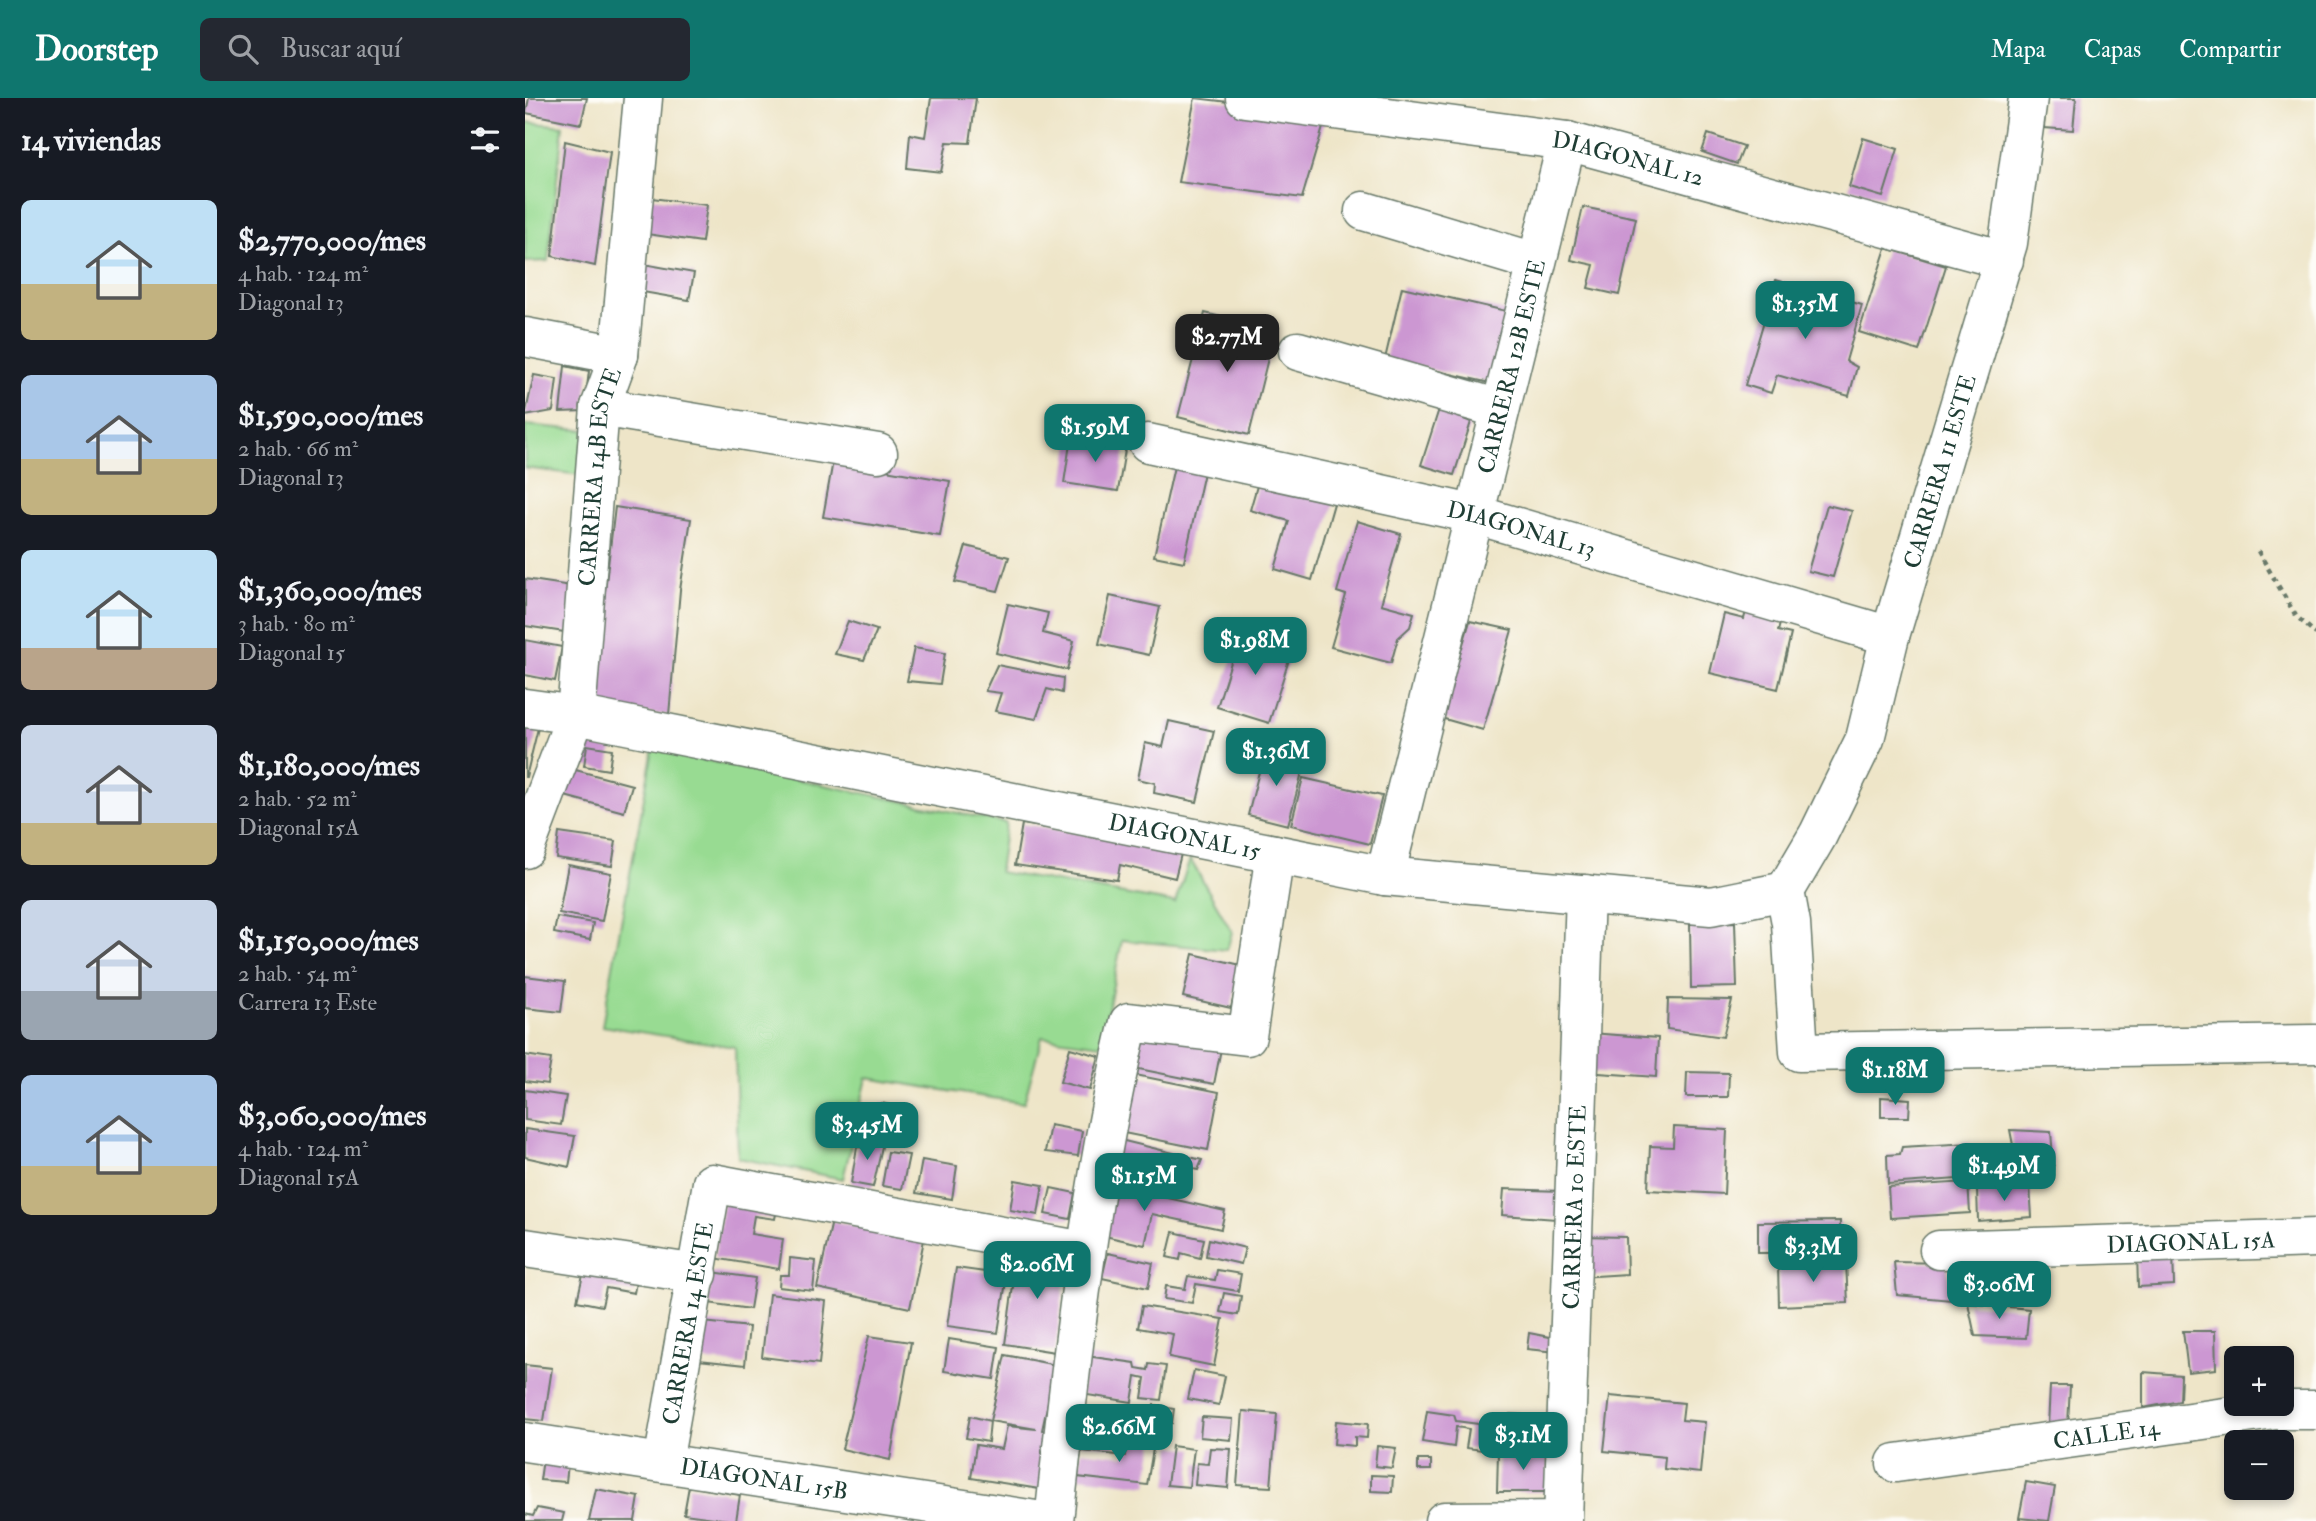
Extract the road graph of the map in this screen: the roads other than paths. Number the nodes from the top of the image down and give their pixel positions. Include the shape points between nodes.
1 (643, 98) edge
2 (1245, 98) edge
3 (2028, 98) edge
4 (1567, 141) junction
5 (1364, 211) dead end
6 (2004, 260) junction
7 (1535, 262) junction
8 (525, 337) edge
9 (1298, 351) dead end
10 (619, 355) junction
11 (600, 407) junction
12 (1500, 409) junction
13 (1148, 443) dead end
14 (879, 453) dead end
15 (1473, 514) junction
16 (1890, 636) junction
17 (525, 708) edge
18 (576, 715) junction
19 (525, 849) edge
20 (1275, 854) junction
21 (1385, 876) junction
22 (1785, 891) junction
23 (1585, 894) junction
24 (2316, 1044) edge
25 (2316, 1238) edge
26 (525, 1248) edge
27 (1939, 1250) dead end
28 (1084, 1251) junction
29 (698, 1275) junction
30 (2316, 1410) edge
31 (525, 1442) edge
32 (663, 1463) junction
33 (1896, 1463) dead end
34 (823, 1504) edge
35 (1563, 1520) edge
36 (1042, 1521) edge
37 (1053, 1521) edge
38 (1444, 1521) edge

1 - 10 street, CARRERA 14B ESTE
2 - 4 street, DIAGONAL 12
3 - 6 street, CARRERA 11 ESTE
4 - 6 street, DIAGONAL 12
4 - 7 street, CARRERA 12B ESTE
5 - 7 street
6 - 16 street, CARRERA 11 ESTE
7 - 12 street, CARRERA 12B ESTE
8 - 10 street
9 - 12 street
10 - 11 street, CARRERA 14B ESTE
11 - 14 street
11 - 18 street, CARRERA 14B ESTE
12 - 15 street, CARRERA 12B ESTE
13 - 15 street, DIAGONAL 13
15 - 16 street, DIAGONAL 13
15 - 21 street, CARRERA 12B ESTE
16 - 22 street, CARRERA 11 ESTE via 1865,739
17 - 18 street, DIAGONAL 15
18 - 19 street, CARRERA 14B ESTE
18 - 20 street, DIAGONAL 15
20 - 21 street, DIAGONAL 15
20 - 28 street via 1247,1036 1129,1023 1110,1100
21 - 23 street, DIAGONAL 15
22 - 23 street, DIAGONAL 15 via 1711,906
22 - 24 street via 1799,1052
23 - 35 street, CARRERA 10 ESTE
25 - 27 street, DIAGONAL 15A
26 - 29 street
28 - 29 street, CARRERA 14 ESTE via 712,1183
28 - 37 street
29 - 32 street, CARRERA 14 ESTE
30 - 33 street, CALLE 14 via 2275,1410
31 - 32 street, DIAGONAL 15B
32 - 34 street, DIAGONAL 15B
34 - 36 street, DIAGONAL 15B
35 - 38 street

